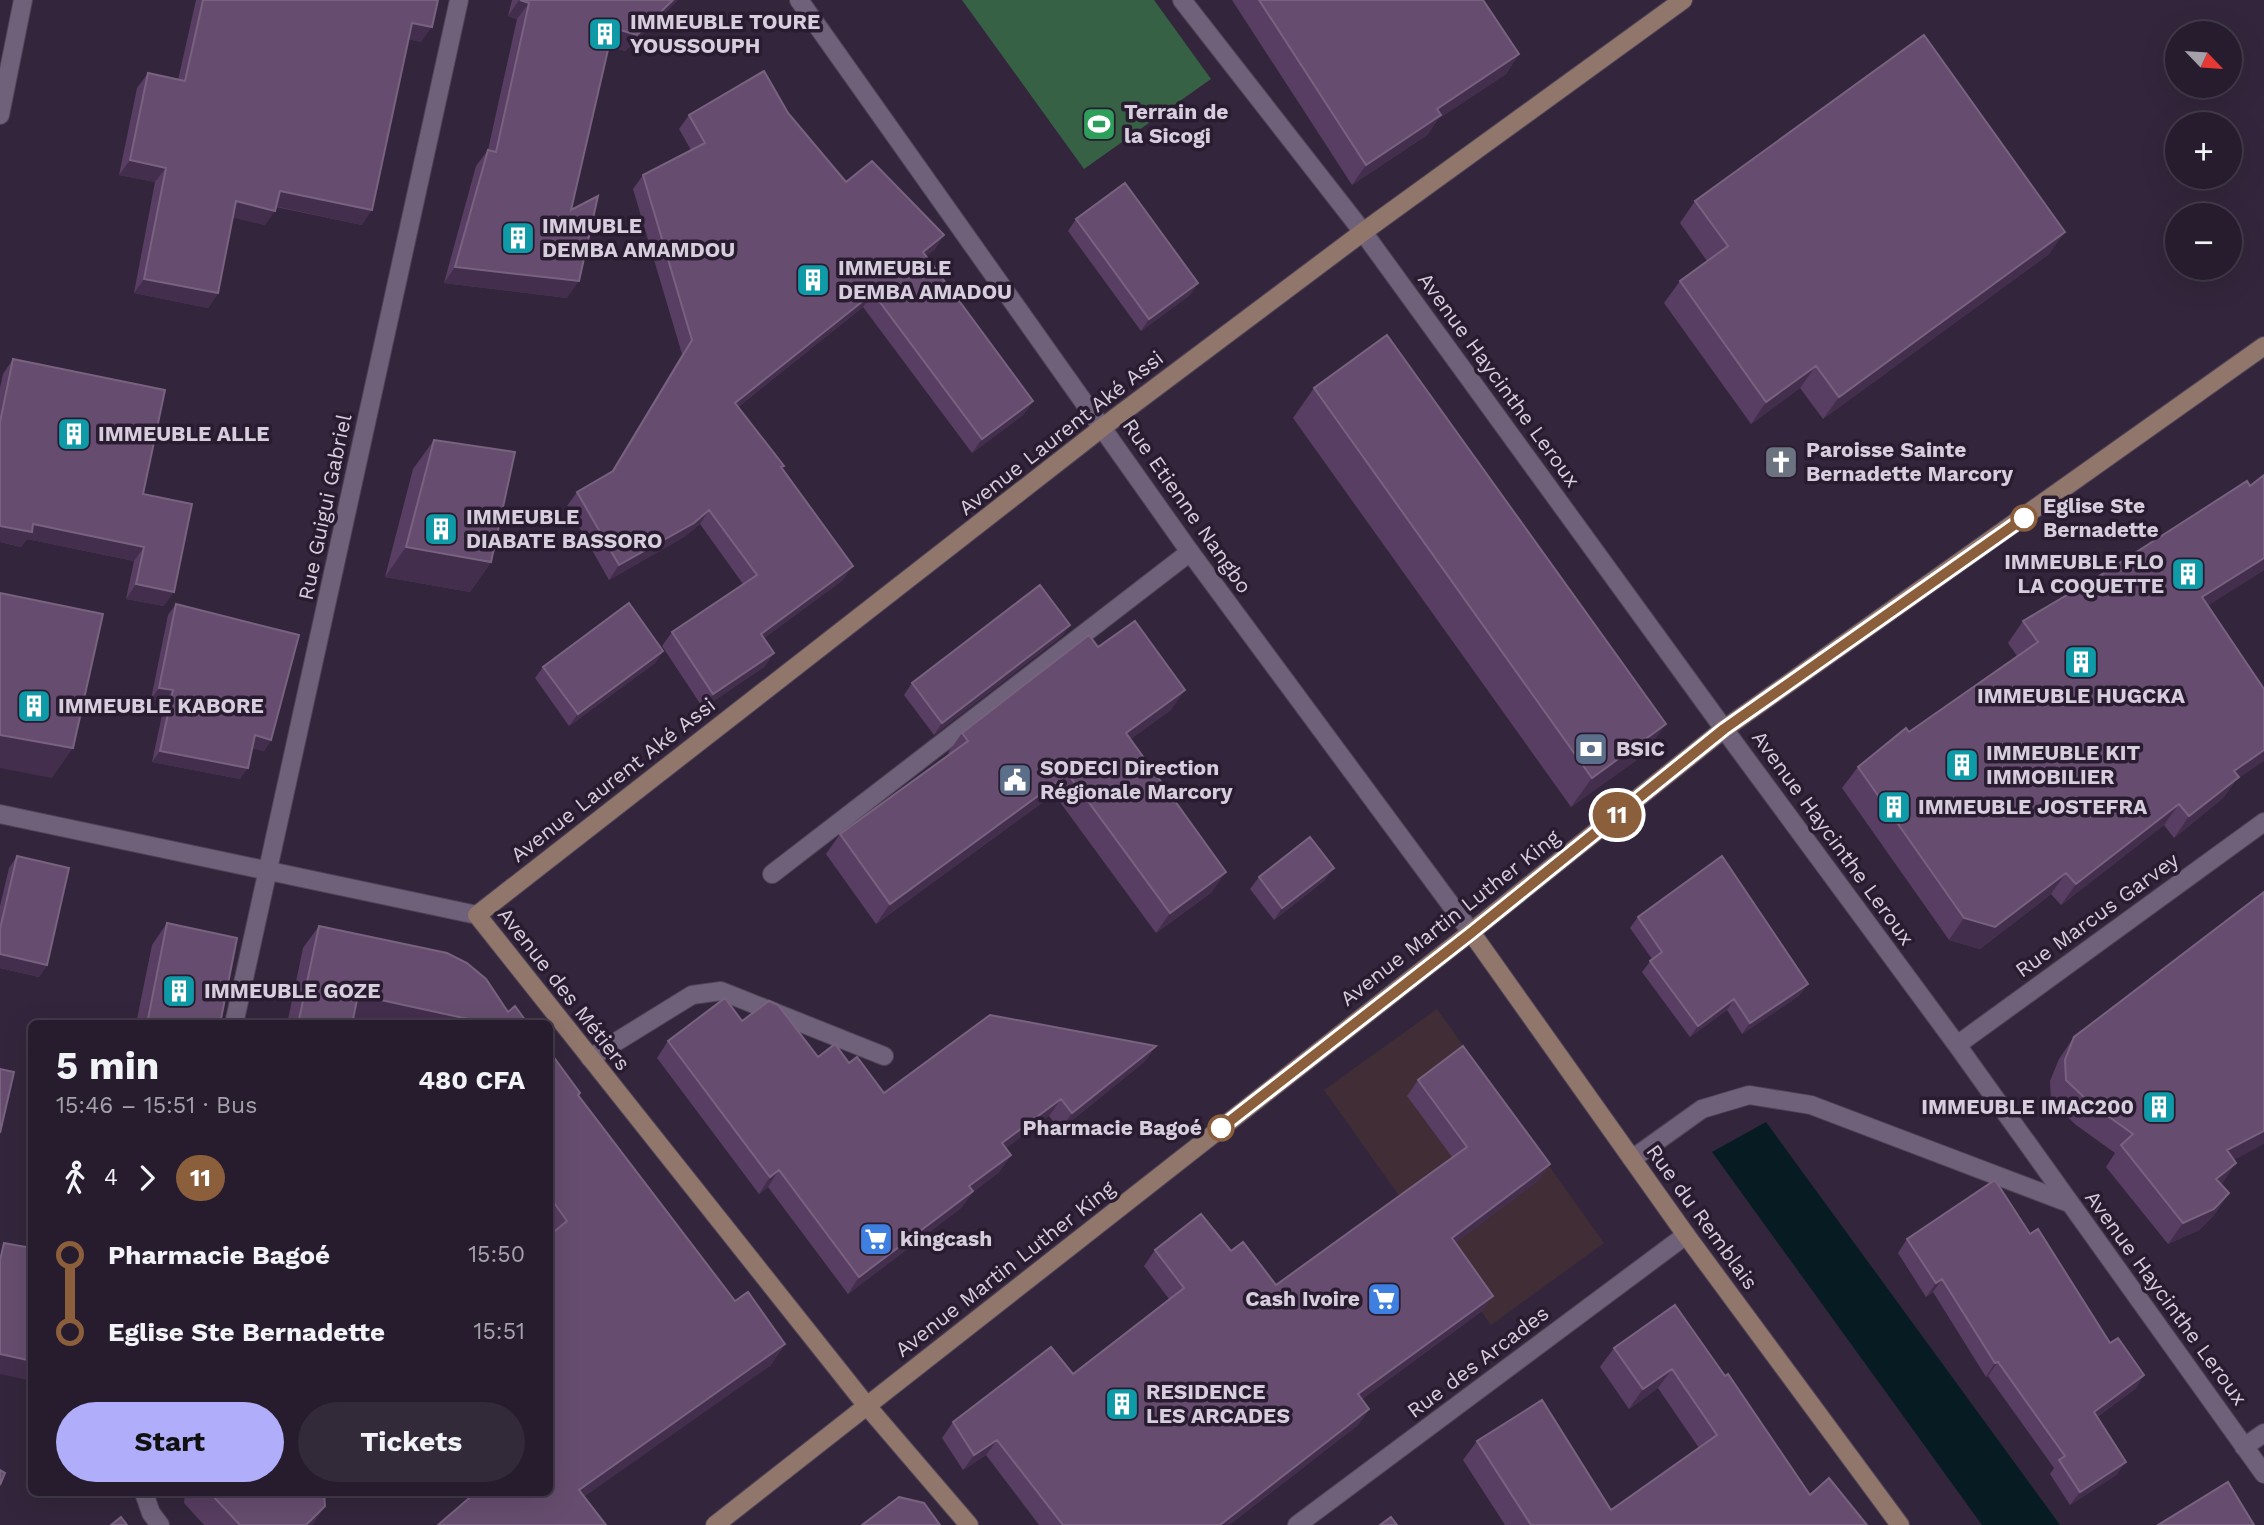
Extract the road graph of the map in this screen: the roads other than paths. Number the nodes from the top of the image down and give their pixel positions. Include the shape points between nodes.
1 (23, 0) edge
2 (459, 0) edge
3 (799, 0) edge
4 (1182, 0) edge
5 (1683, 0) edge
6 (0, 115) edge
7 (1363, 232) junction
8 (2264, 346) edge
9 (1103, 428) junction
10 (1191, 552) junction
11 (1724, 729) junction
12 (0, 814) edge
13 (2264, 822) edge
14 (268, 870) junction
15 (772, 874) dead end
16 (477, 915) junction
17 (1471, 933) junction
18 (235, 1020) edge
19 (1957, 1045) junction
20 (884, 1056) dead end
21 (590, 1058) junction
22 (1632, 1159) junction
23 (2070, 1203) junction
24 (1686, 1235) junction
25 (867, 1406) junction
26 (2264, 1433) edge
27 (2244, 1447) junction
28 (2264, 1474) edge
29 (145, 1496) edge
30 (160, 1525) edge
31 (715, 1525) edge
32 (968, 1525) edge
33 (1297, 1525) edge
34 (1900, 1525) edge

1 - 6 street
2 - 14 street, Rue Guigui Gabriel
3 - 9 street, Rue Etienne Nangbo
4 - 7 street, Avenue Haycinthe Leroux
5 - 7 street, Avenue Laurent Aké Assi
7 - 9 street, Avenue Laurent Aké Assi
7 - 11 street, Avenue Haycinthe Leroux
8 - 11 street, Avenue Martin Luther King
9 - 10 street, Rue Etienne Nangbo
9 - 16 street, Avenue Laurent Aké Assi
10 - 15 street
10 - 17 street, Rue Etienne Nangbo
11 - 17 street, Avenue Martin Luther King
11 - 19 street, Avenue Haycinthe Leroux
12 - 14 street, Avenue des Métiers
13 - 19 street, Rue Marcus Garvey
14 - 16 street, Avenue des Métiers
14 - 18 street, Rue Guigui Gabriel
16 - 21 street, Avenue des Métiers
17 - 22 street, Rue du Remblais
17 - 25 street, Avenue Martin Luther King
19 - 23 street, Avenue Haycinthe Leroux
20 - 21 street via 721,991 692,995
21 - 25 street, Avenue des Métiers
22 - 23 street via 1702,1109 1749,1095 1811,1105
22 - 24 street, Rue du Remblais
23 - 27 street, Avenue Haycinthe Leroux
24 - 33 street, Rue des Arcades
24 - 34 street, Rue du Remblais
25 - 31 street, Avenue Martin Luther King
25 - 32 street, Avenue des Métiers
26 - 27 street
27 - 28 street, Avenue Haycinthe Leroux
29 - 30 street

